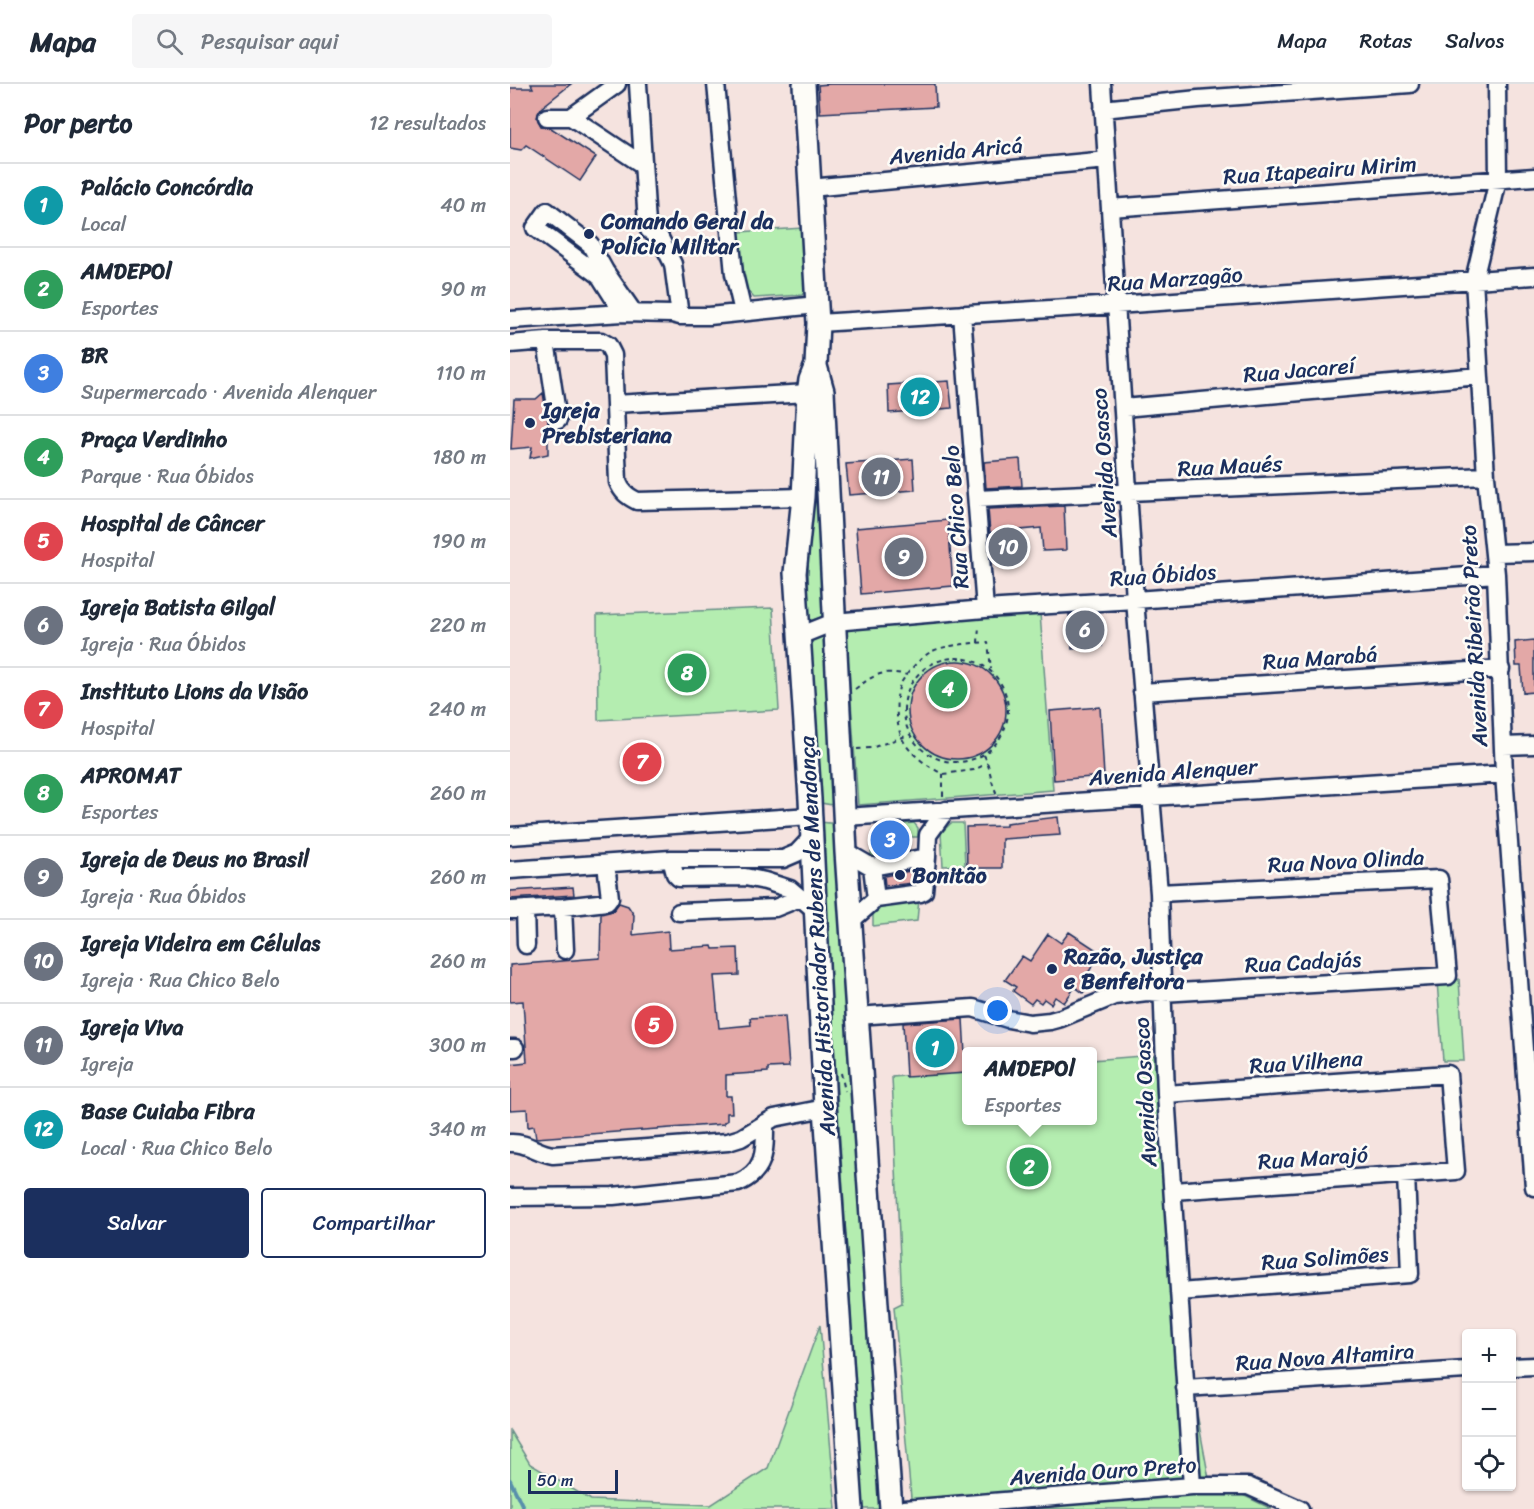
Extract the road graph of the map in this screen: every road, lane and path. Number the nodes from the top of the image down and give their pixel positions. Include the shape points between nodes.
1 (616, 84) edge
2 (638, 84) edge
3 (716, 84) edge
4 (804, 84) edge
5 (1102, 84) edge
6 (1401, 84) edge
7 (1497, 84) edge
8 (1300, 88) edge
9 (1198, 92) edge
10 (1103, 109) junction
11 (547, 117) dead end
12 (572, 117) junction
13 (1107, 160) junction
14 (643, 165) junction
15 (1534, 177) edge
16 (1498, 180) junction
17 (810, 188) junction
18 (1110, 208) junction
19 (1534, 276) edge
20 (1474, 280) junction
21 (1116, 305) junction
22 (742, 307) junction
23 (817, 307) junction
24 (629, 313) junction
25 (677, 313) junction
26 (962, 314) junction
27 (510, 320) edge
28 (546, 341) junction
29 (510, 344) edge
30 (816, 365) junction
31 (1479, 376) junction
32 (808, 393) junction
33 (615, 404) junction
34 (1123, 408) junction
35 (558, 420) dead end
36 (1486, 476) junction
37 (1128, 493) junction
38 (803, 497) junction
39 (977, 499) junction
40 (830, 508) junction
41 (1534, 552) edge
42 (1494, 554) junction
43 (1496, 574) junction
44 (1135, 600) junction
45 (982, 613) junction
46 (834, 622) junction
47 (799, 636) junction
48 (978, 643) junction
49 (1501, 669) junction
50 (992, 670) junction
51 (907, 675) junction
52 (904, 680) junction
53 (852, 682) dead end
54 (910, 686) junction
55 (1142, 692) junction
56 (909, 735) junction
57 (902, 739) junction
58 (1534, 745) edge
59 (1503, 746) junction
60 (855, 750) dead end
61 (984, 754) junction
62 (932, 758) junction
63 (988, 763) junction
64 (929, 766) junction
65 (943, 774) junction
66 (1504, 774) junction
67 (985, 793) dead end
68 (1152, 796) junction
69 (944, 810) junction
70 (909, 813) junction
71 (845, 817) junction
72 (811, 827) junction
73 (928, 835) junction
74 (510, 836) edge
75 (846, 852) junction
76 (927, 857) junction
77 (671, 860) junction
78 (606, 864) junction
79 (872, 867) junction
80 (510, 870) edge
81 (1159, 893) junction
82 (876, 899) junction
83 (808, 904) junction
84 (563, 907) junction
85 (518, 910) edge
86 (679, 912) dead end
87 (852, 920) junction
88 (526, 945) dead end
89 (565, 950) dead end
90 (1448, 976) joint
91 (1162, 993) junction
92 (857, 1016) junction
93 (1529, 1029) edge
94 (1167, 1094) junction
95 (825, 1108) junction
96 (765, 1123) junction
97 (1532, 1124) edge
98 (510, 1143) edge
99 (1456, 1171) joint
100 (1406, 1174) junction
101 (1534, 1187) edge
102 (1173, 1191) junction
103 (510, 1197) edge
104 (1179, 1292) junction
105 (1534, 1366) edge
106 (1516, 1367) edge
107 (1462, 1370) edge
108 (1185, 1388) junction
109 (1192, 1486) junction
110 (852, 1509) edge
111 (891, 1509) edge
112 (904, 1509) edge
113 (1300, 1509) edge

1 - 12 street
2 - 14 street
3 - 22 street via 734,274
4 - 17 main road, Avenida Historiador Rubens de Mendonça
5 - 10 street, Avenida Osasco
6 - 8 street
7 - 16 street, Avenida Ribeirão Preto
8 - 9 street
9 - 10 street
10 - 13 street, Avenida Osasco
11 - 12 street
12 - 14 street
13 - 17 street, Avenida Aricá
13 - 18 street, Avenida Osasco
14 - 25 street via 647,224 660,238 673,264
15 - 16 street, Rua Itapeairu Mirim
16 - 18 street, Rua Itapeairu Mirim
16 - 20 street, Avenida Ribeirão Preto
17 - 23 main road, Avenida Historiador Rubens de Mendonça
18 - 21 street, Avenida Osasco
19 - 20 street, Rua Marzagão
20 - 21 street, Rua Marzagão
20 - 31 street, Avenida Ribeirão Preto
21 - 26 street, Rua Marzagão
21 - 34 street, Avenida Osasco
22 - 23 street, Rua Marzagão
22 - 25 street, Rua Marzagão
23 - 26 street, Rua Marzagão
23 - 30 main road, Avenida Historiador Rubens de Mendonça
24 - 24 street via 590,244 547,211 535,228 599,275
24 - 25 street, Rua Marzagão
24 - 27 street, Rua Marzagão
26 - 39 street, Rua Chico Belo
28 - 29 street
28 - 33 street via 601,341 608,345 613,355
28 - 35 street
30 - 32 main road, Avenida Historiador Rubens de Mendonça
30 - 40 main road, Avenida Historiador Rubens de Mendonça via 823,391
31 - 34 street, Rua Jacareí
31 - 36 street, Avenida Ribeirão Preto
32 - 33 street
32 - 38 main road, Avenida Historiador Rubens de Mendonça
33 - 38 street via 618,482 621,490 637,501
34 - 37 street, Avenida Osasco
36 - 37 street, Rua Maués
36 - 42 street, Avenida Ribeirão Preto
37 - 39 street, Rua Maués
37 - 44 street, Avenida Osasco
38 - 40 main road
38 - 47 main road, Avenida Historiador Rubens de Mendonça via 795,573
39 - 45 street, Rua Chico Belo
40 - 46 main road, Avenida Historiador Rubens de Mendonça
41 - 42 street
42 - 43 street, Avenida Ribeirão Preto
43 - 44 street, Rua Óbidos
43 - 49 street, Avenida Ribeirão Preto
44 - 45 street, Rua Óbidos
44 - 55 street, Avenida Osasco
45 - 46 street, Rua Óbidos
45 - 48 path
46 - 47 street, Rua Óbidos
46 - 71 main road, Avenida Historiador Rubens de Mendonça
47 - 72 main road, Avenida Historiador Rubens de Mendonça
48 - 50 path via 988,642
48 - 51 path via 930,652
49 - 55 street, Rua Marabá
49 - 59 street, Avenida Ribeirão Preto
50 - 54 path via 963,658 947,658 932,663
50 - 61 path via 1007,694 1009,716 998,742
51 - 52 path
51 - 53 path via 876,674 852,692
52 - 54 path
52 - 57 path via 897,711
54 - 56 path via 904,701
55 - 68 street, Avenida Osasco
56 - 57 path
56 - 62 path
57 - 60 path
57 - 64 path
58 - 59 street
59 - 66 street, Avenida Ribeirão Preto
61 - 62 path via 954,763
61 - 63 path
62 - 64 path
63 - 65 path via 974,770
63 - 67 path via 996,792
64 - 65 path
65 - 69 path
66 - 68 street, Avenida Alenquer
66 - 93 street, Avenida Ribeirão Preto
68 - 69 street, Avenida Alenquer
68 - 81 street, Avenida Osasco
69 - 70 street, Avenida Alenquer
69 - 73 street
70 - 71 street, Avenida Alenquer
70 - 73 street
71 - 75 main road, Avenida Historiador Rubens de Mendonça
72 - 74 street
72 - 77 street via 797,853 783,859
72 - 83 main road, Avenida Historiador Rubens de Mendonça
73 - 76 street
75 - 79 street
75 - 87 main road, Avenida Historiador Rubens de Mendonça
76 - 79 street
76 - 82 street via 924,891
77 - 78 street
77 - 83 street via 679,878 746,877 784,886
78 - 80 street
78 - 84 street via 607,902
79 - 82 street
81 - 90 street, Rua Nova Olinda via 1439,879
81 - 91 street, Avenida Osasco
82 - 87 street
83 - 86 street
83 - 95 main road, Avenida Historiador Rubens de Mendonça
84 - 85 street
84 - 89 street
85 - 88 street
87 - 92 main road, Avenida Historiador Rubens de Mendonça
90 - 91 street, Rua Cadajás
91 - 92 street, Rua Cadajás via 1114,996 1061,1018 1030,1023 973,1008
91 - 94 street, Avenida Osasco
92 - 111 main road, Avenida Historiador Rubens de Mendonça
93 - 97 street, Avenida Ribeirão Preto
94 - 99 street, Rua Vilhena via 1448,1074
94 - 102 street, Avenida Osasco
95 - 96 street
95 - 110 main road, Avenida Historiador Rubens de Mendonça
96 - 98 street via 728,1142 553,1155 521,1142
96 - 103 street via 765,1149 758,1169 738,1183 613,1196
97 - 101 street, Avenida Ribeirão Preto
99 - 100 street, Rua Marajó
100 - 102 street, Rua Marajó
100 - 104 street, Rua Solimões via 1410,1274
102 - 104 street, Avenida Osasco
104 - 108 street, Avenida Osasco
105 - 106 street
107 - 108 street, Rua Nova Altamira
108 - 109 street, Avenida Osasco
109 - 112 street, Avenida Ouro Preto
109 - 113 street, Avenida Ouro Preto via 1248,1485

